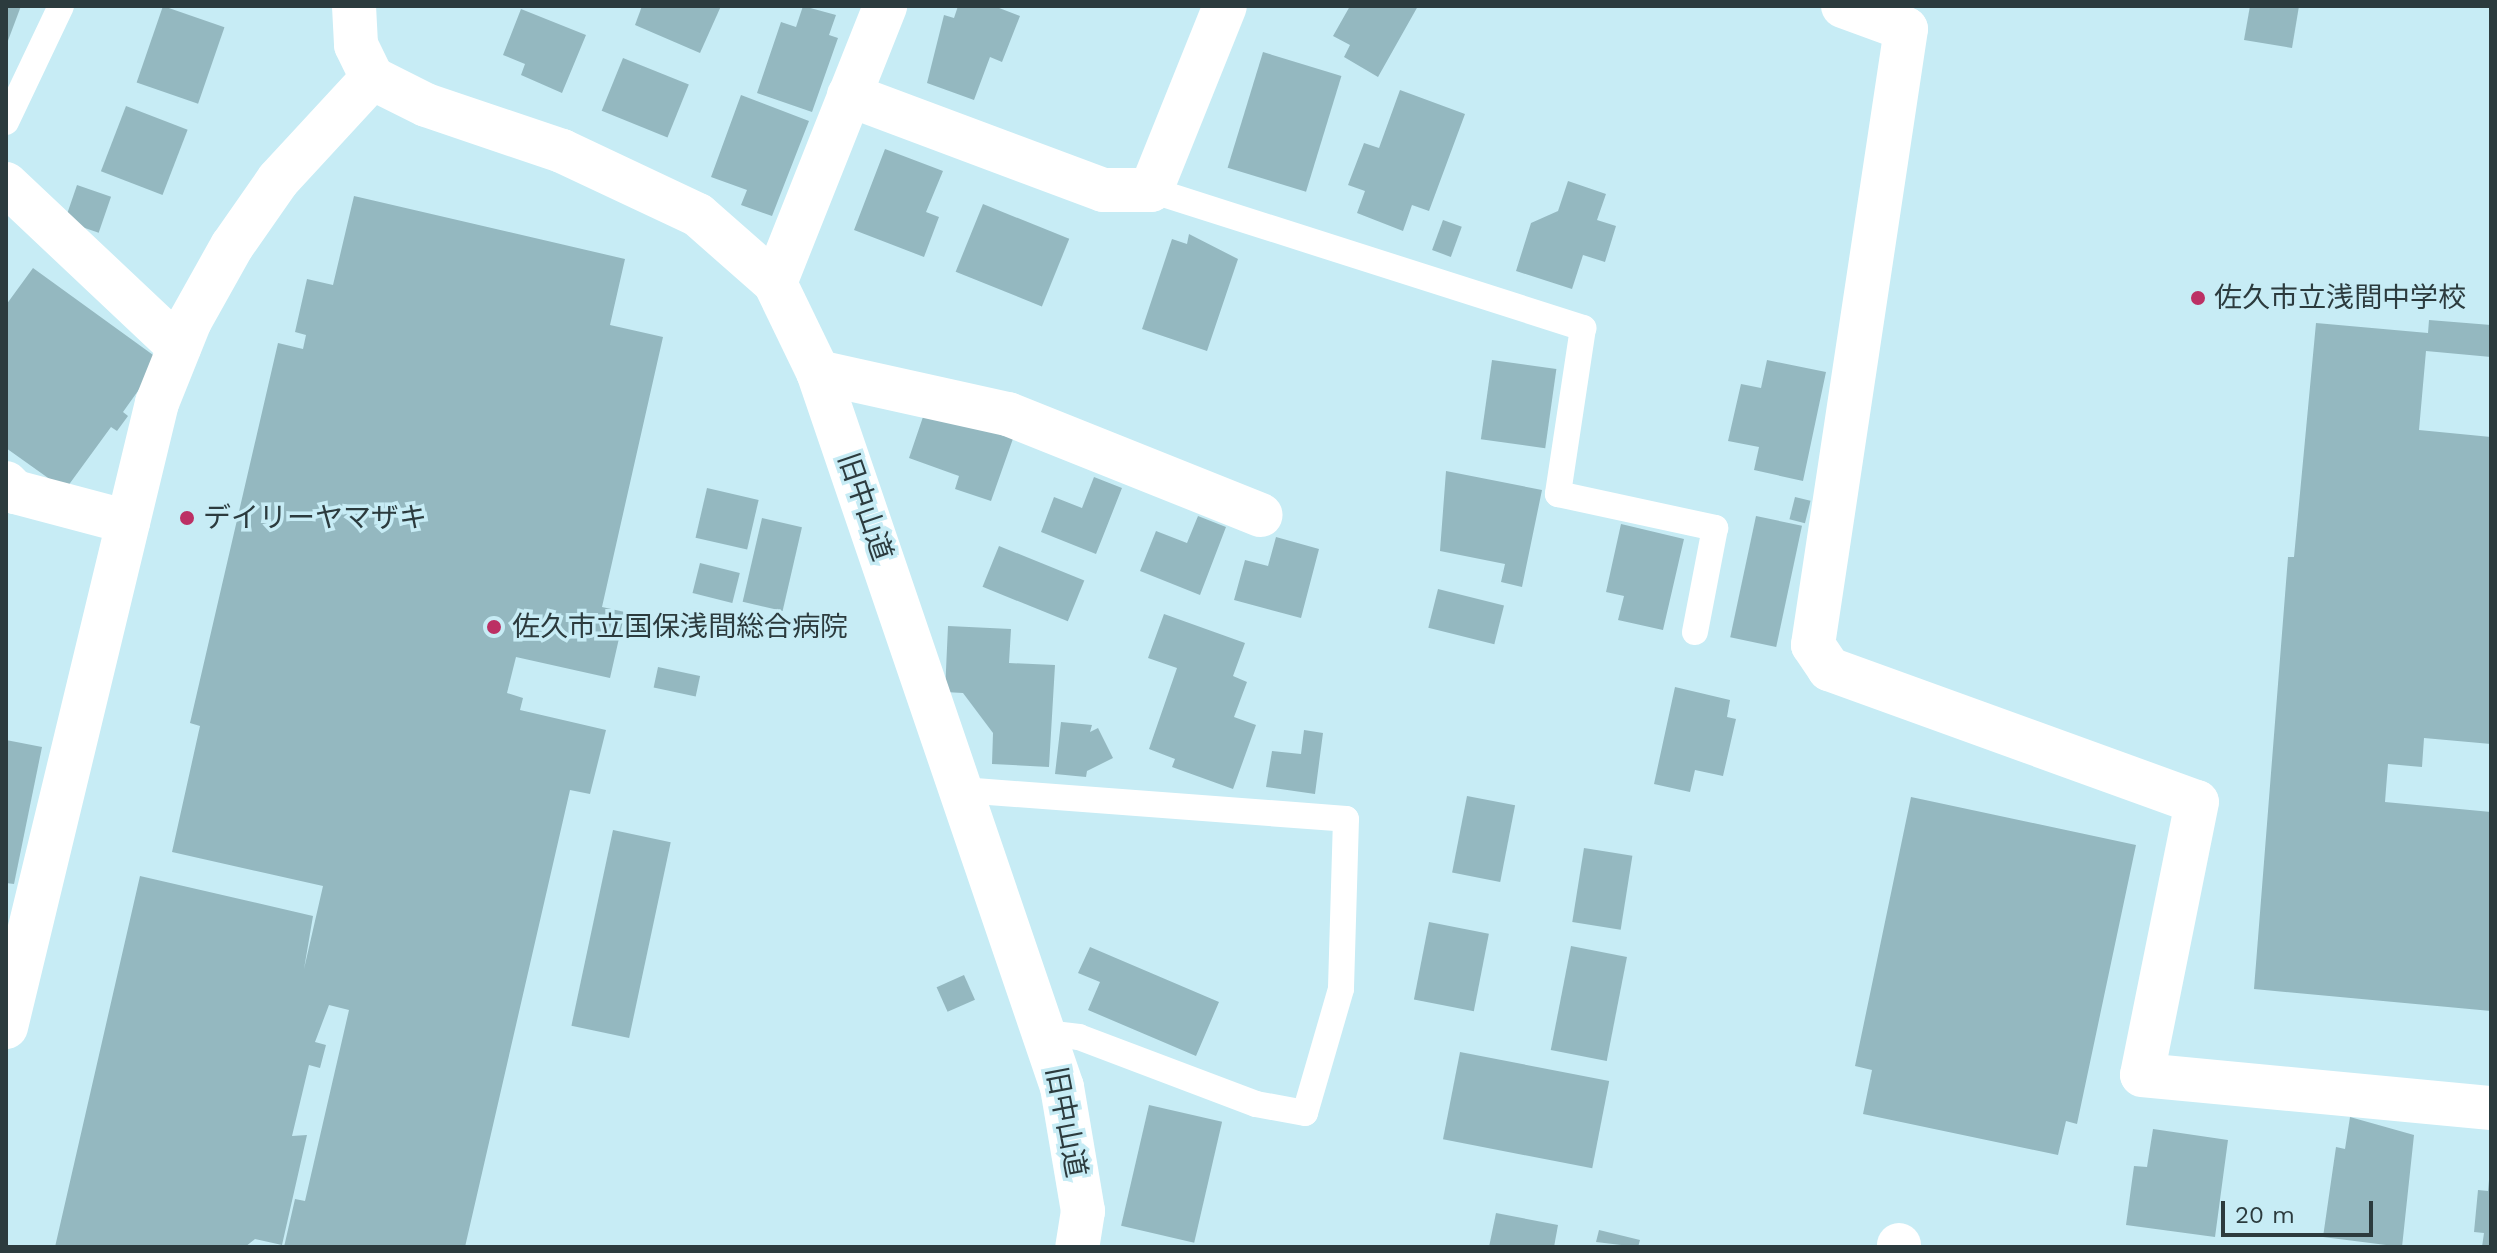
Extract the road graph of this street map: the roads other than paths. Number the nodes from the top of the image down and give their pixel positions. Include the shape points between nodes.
1 (61, 6) edge
2 (354, 6) edge
3 (885, 6) edge
4 (1225, 6) edge
5 (1843, 6) edge
6 (372, 78) junction
7 (849, 95) junction
8 (6, 122) edge
9 (6, 184) edge
10 (1151, 190) junction
11 (775, 283) junction
12 (179, 347) junction
13 (818, 372) junction
14 (6, 483) edge
15 (1261, 515) dead end
16 (128, 522) junction
17 (1695, 632) dead end
18 (962, 790) junction
19 (6, 1027) edge
20 (1045, 1033) junction
21 (2491, 1108) edge
22 (1077, 1247) edge

1 - 8 lane
2 - 6 street via 356,45
3 - 7 street
4 - 10 street
5 - 21 street via 1906,29 1813,645 1829,669 2197,802 2142,1075
6 - 11 street, 旧中山道 via 426,105 562,151 698,215
6 - 12 street via 278,180 232,246
7 - 10 street via 1103,190
7 - 11 street
9 - 12 street
10 - 17 lane via 1583,328 1558,494 1715,528
11 - 13 street, 旧中山道
12 - 16 street via 157,403
13 - 15 street via 1008,414
13 - 18 street, 旧中山道
14 - 16 street via 15,492
16 - 19 street
18 - 20 street, 旧中山道
18 - 20 lane via 1346,819 1341,989 1305,1113 1256,1104 1079,1037
20 - 22 street, 旧中山道 via 1062,1087 1083,1211

